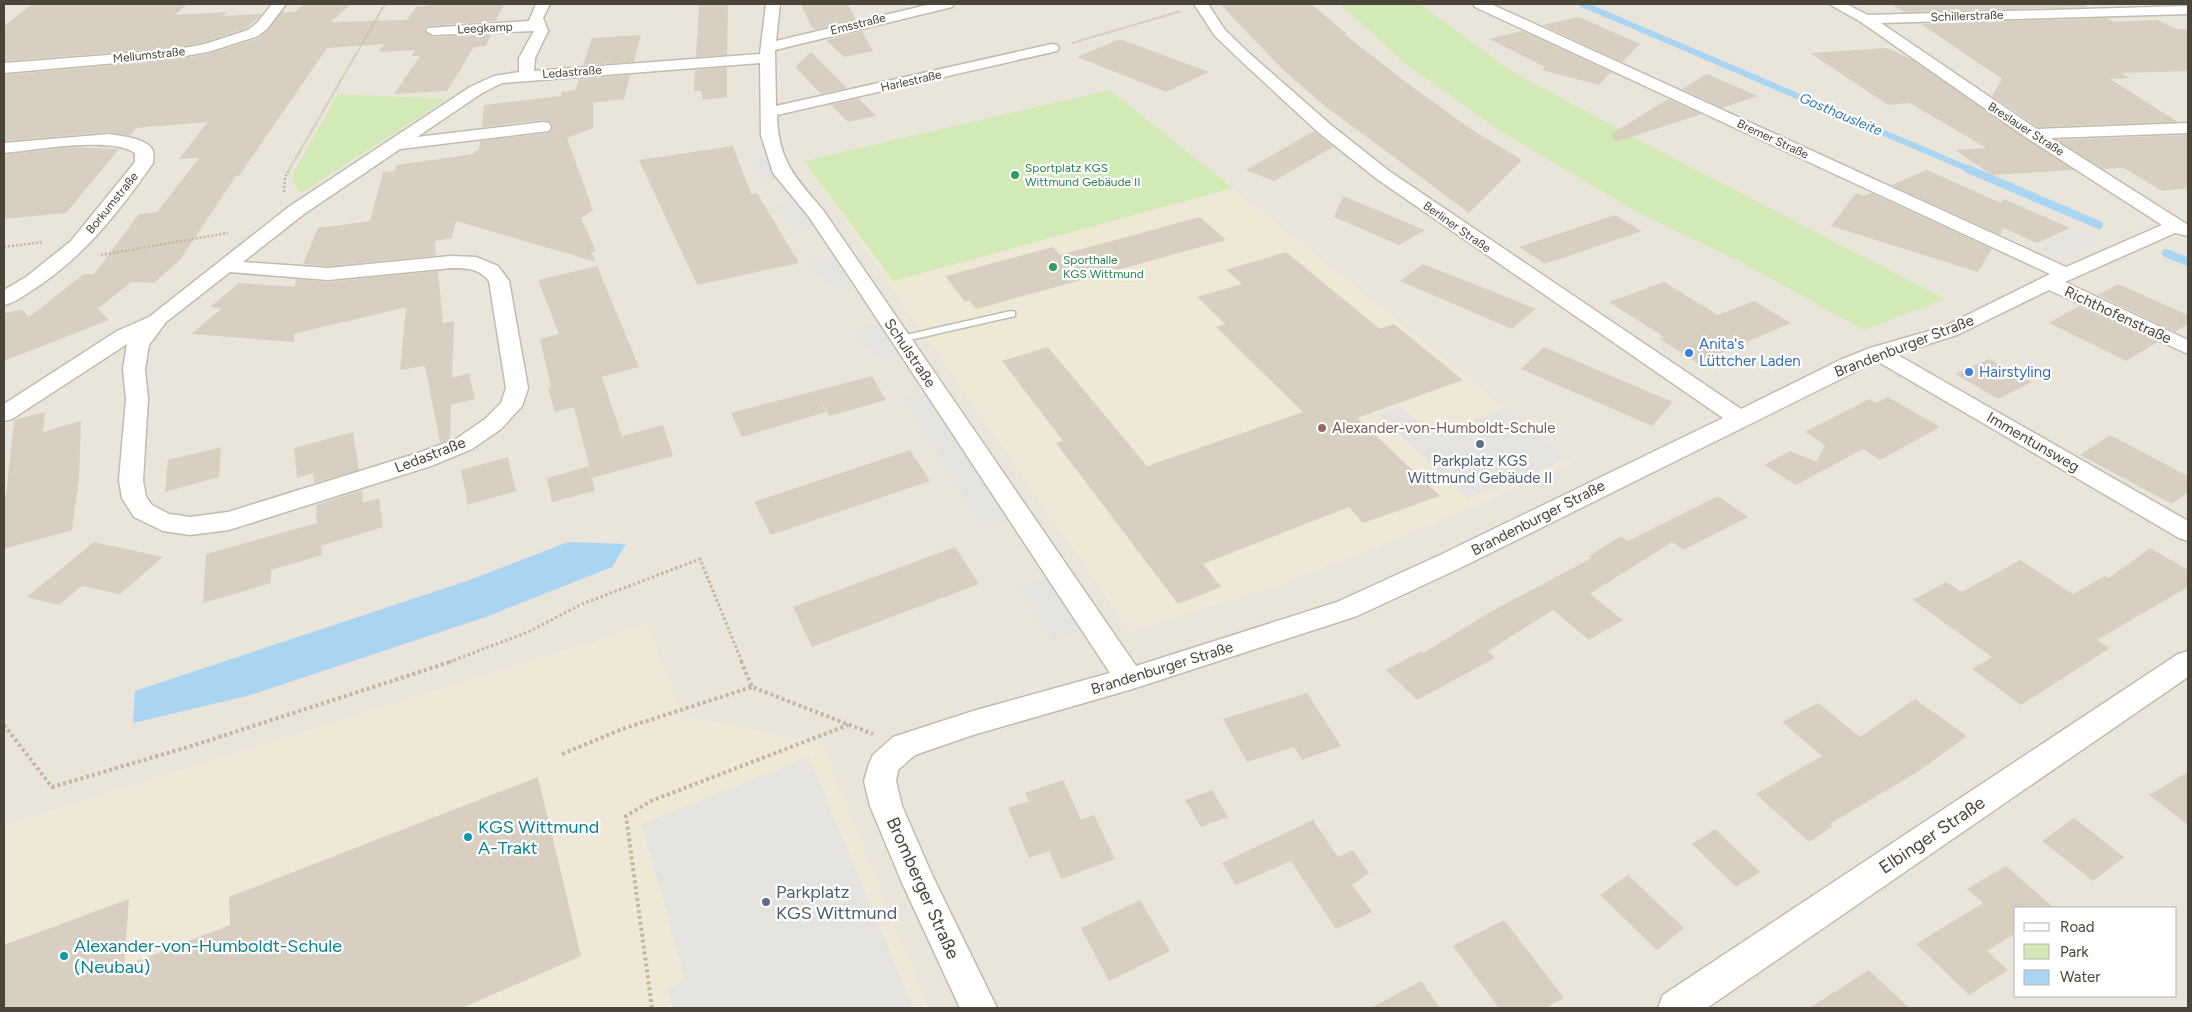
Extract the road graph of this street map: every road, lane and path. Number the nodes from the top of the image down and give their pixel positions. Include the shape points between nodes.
1 (279, 4) edge
2 (385, 4) edge
3 (543, 4) edge
4 (773, 4) edge
5 (947, 4) edge
6 (1480, 4) edge
7 (1836, 4) edge
8 (1194, 6) edge
9 (2188, 10) edge
10 (1866, 19) junction
11 (537, 25) junction
12 (433, 31) dead end
13 (1052, 48) joint
14 (768, 52) junction
15 (4, 68) edge
16 (526, 76) junction
17 (770, 112) junction
18 (543, 127) dead end
19 (2188, 128) edge
20 (2033, 134) junction
21 (397, 145) junction
22 (4, 148) edge
23 (297, 210) junction
24 (275, 226) junction
25 (2182, 229) edge
26 (63, 259) junction
27 (225, 266) junction
28 (2058, 278) junction
29 (4, 299) edge
30 (1011, 314) dead end
31 (159, 318) junction
32 (901, 340) junction
33 (2188, 348) edge
34 (1878, 353) junction
35 (4, 414) edge
36 (1739, 418) junction
37 (2188, 532) edge
38 (2188, 662) edge
39 (1130, 680) junction
40 (752, 687) junction
41 (4, 725) edge
42 (849, 725) junction
43 (562, 754) dead end
44 (894, 755) junction
45 (652, 1008) edge
46 (979, 1008) edge
47 (1676, 1008) edge

1 - 15 street, Mellumstraße via 262,26 252,33 208,48 173,54
2 - 23 path via 285,177 285,198
3 - 11 street via 536,18
4 - 14 street, Schulstraße
5 - 14 street, Emsstraße
6 - 28 street, Bremer Straße
7 - 10 street, Breslauer Straße
8 - 13 path
8 - 36 street, Berliner Straße via 1244,56 1383,175
9 - 10 street, Schillerstraße
10 - 20 street, Breslauer Straße
11 - 12 street, Leegkamp
11 - 16 street via 540,31 527,58
13 - 17 street, Harlestraße
14 - 16 street, Ledastraße
14 - 17 street, Schulstraße
16 - 21 street, Ledastraße via 490,82
17 - 32 street, Schulstraße via 769,135 782,173 816,214
18 - 21 street, Ledastraße
19 - 20 street
20 - 25 street, Breslauer Straße
21 - 23 street, Ledastraße
22 - 26 street, Borkumstraße via 109,139 132,143 144,151 144,163
23 - 24 street, Ledastraße
24 - 26 path via 99,256
24 - 27 street, Ledastraße
25 - 28 street, Brandenburger Straße
26 - 29 street, Borkumstraße
27 - 31 street, Ledastraße
27 - 31 street, Ledastraße via 328,274 451,262 476,263 491,270 499,280 517,388 511,406 464,444 423,460 229,521 190,526 163,522 143,512 134,498 131,480 137,399 134,368 138,344
28 - 33 street, Richthofenstraße
28 - 34 street, Brandenburger Straße via 1950,331
30 - 32 lane
31 - 35 street, Ledastraße via 125,336
32 - 39 street, Schulstraße
34 - 36 street, Brandenburger Straße
34 - 37 street, Immentunsweg
36 - 39 street, Brandenburger Straße via 1399,587 1347,609
38 - 47 street, Elbinger Straße
39 - 44 street, Brandenburger Straße via 973,723
40 - 41 path via 700,559 582,604 528,632 464,657 216,738 52,787
40 - 42 path
40 - 43 path via 625,728
42 - 44 path
42 - 45 path via 651,801 626,816
44 - 46 street, Bromberger Straße via 880,781 886,806

